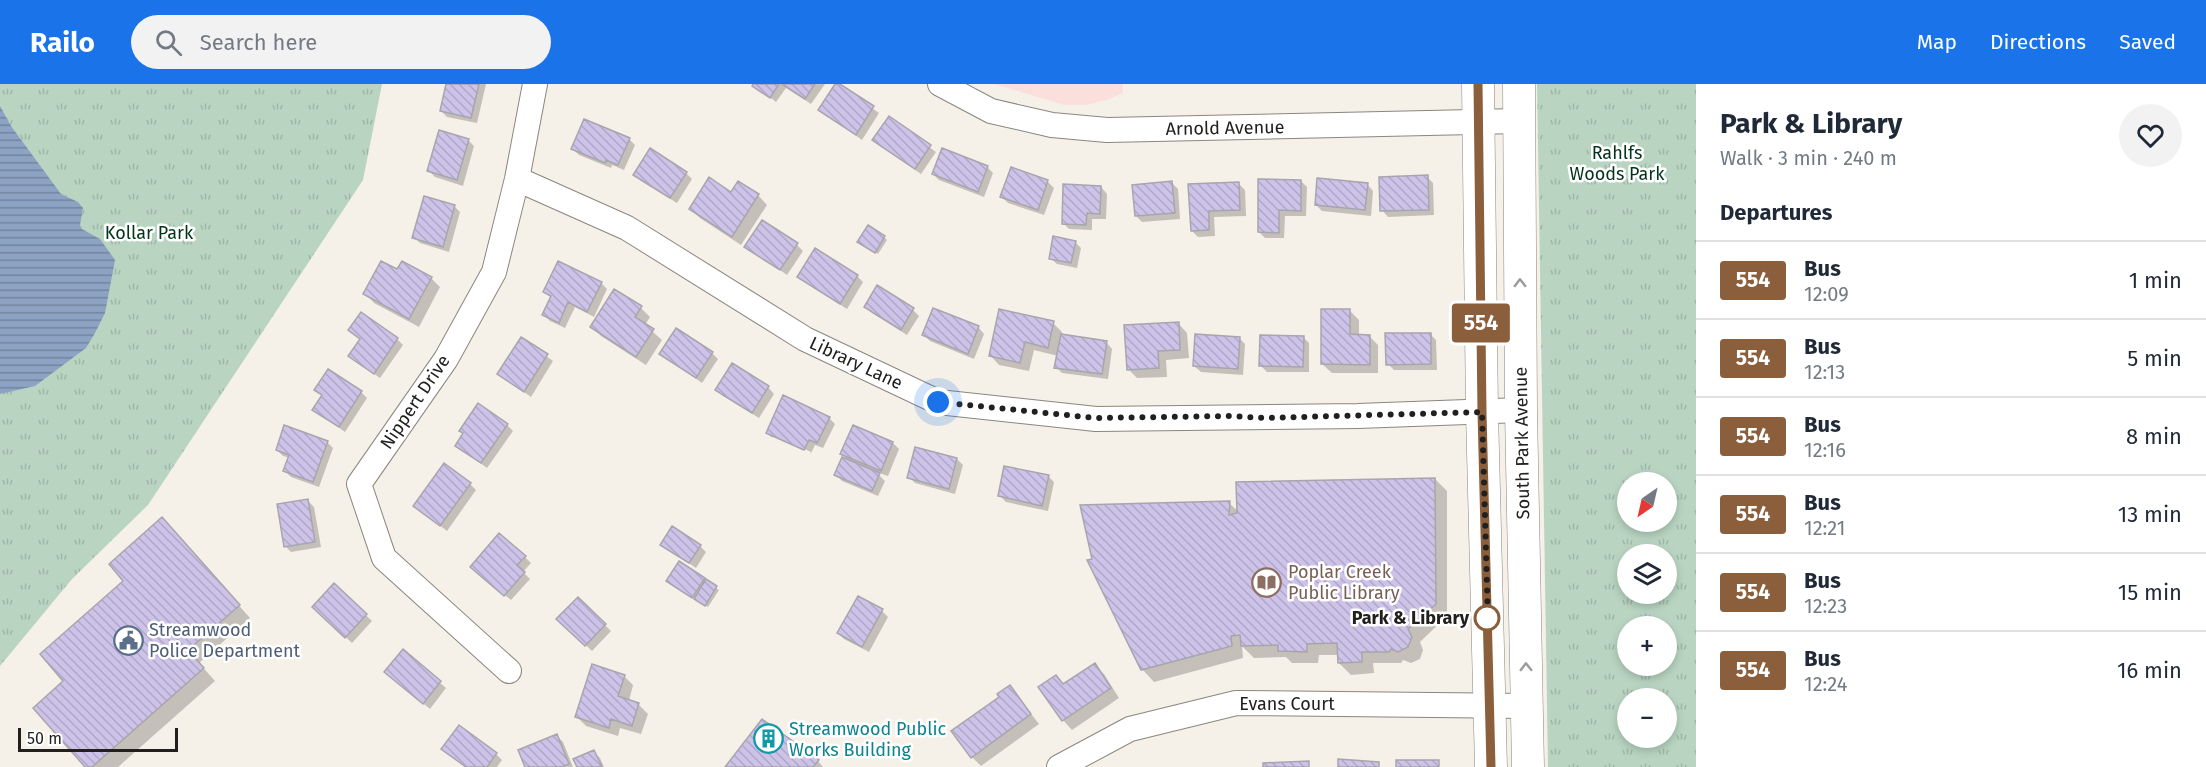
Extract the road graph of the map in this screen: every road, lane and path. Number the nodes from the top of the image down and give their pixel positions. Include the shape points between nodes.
1 (536, 84) edge
2 (940, 84) edge
3 (1478, 84) edge
4 (1519, 84) edge
5 (1518, 121) junction
6 (1479, 122) junction
7 (517, 179) junction
8 (1521, 410) junction
9 (1482, 412) junction
10 (509, 671) dead end
11 (1490, 705) junction
12 (1527, 706) junction
13 (1059, 767) edge
14 (1491, 767) edge
15 (1528, 767) edge

1 - 7 street, Nippert Drive
2 - 6 street, Arnold Avenue via 992,111 1052,125 1107,130
3 - 6 street
4 - 5 street, South Park Avenue
5 - 6 street, Arnold Avenue
8 -> 5 street, South Park Avenue
6 - 9 street
7 - 9 street, Library Lane via 627,228 805,339 938,402 1096,418
7 - 10 street, Nippert Drive via 494,272 446,359 359,484 384,558
8 - 9 street, Library Lane
12 -> 8 street, South Park Avenue
9 - 11 street
11 - 12 street, Evans Court
11 - 13 street, Evans Court via 1236,703 1130,729
11 - 14 street
12 - 15 street, South Park Avenue

